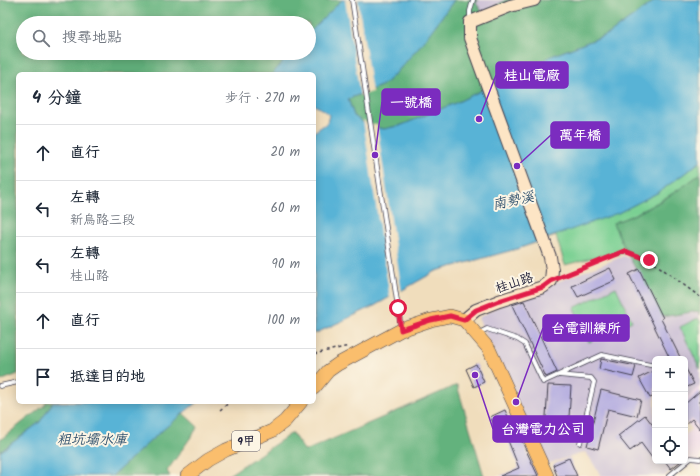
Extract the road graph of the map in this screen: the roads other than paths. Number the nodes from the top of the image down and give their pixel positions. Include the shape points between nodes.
1 (352, 0) edge
2 (473, 0) edge
3 (534, 0) edge
4 (470, 22) junction
5 (464, 320) junction
6 (401, 330) junction
7 (477, 334) junction
8 (652, 365) edge
9 (559, 375) junction
10 (16, 382) edge
11 (0, 386) edge
12 (316, 386) edge
13 (299, 404) edge
14 (580, 443) dead end
15 (700, 459) edge
16 (187, 476) edge
17 (547, 476) edge
18 (669, 476) edge

1 - 6 lane
2 - 4 lane
3 - 4 street via 510,6
4 - 5 street, 桂山路 via 471,46 550,257 552,270 551,281 543,287 476,310
5 - 6 main road via 450,316
5 - 7 main road
6 - 12 main road via 338,364 328,371
7 - 9 lane via 487,329 525,344 543,382
7 - 17 main road via 489,349
8 - 9 lane via 602,354
9 - 14 lane via 590,378 594,382
10 - 11 lane
13 - 16 main road, 9甲 via 285,421 272,430 226,450
15 - 18 lane via 691,458

